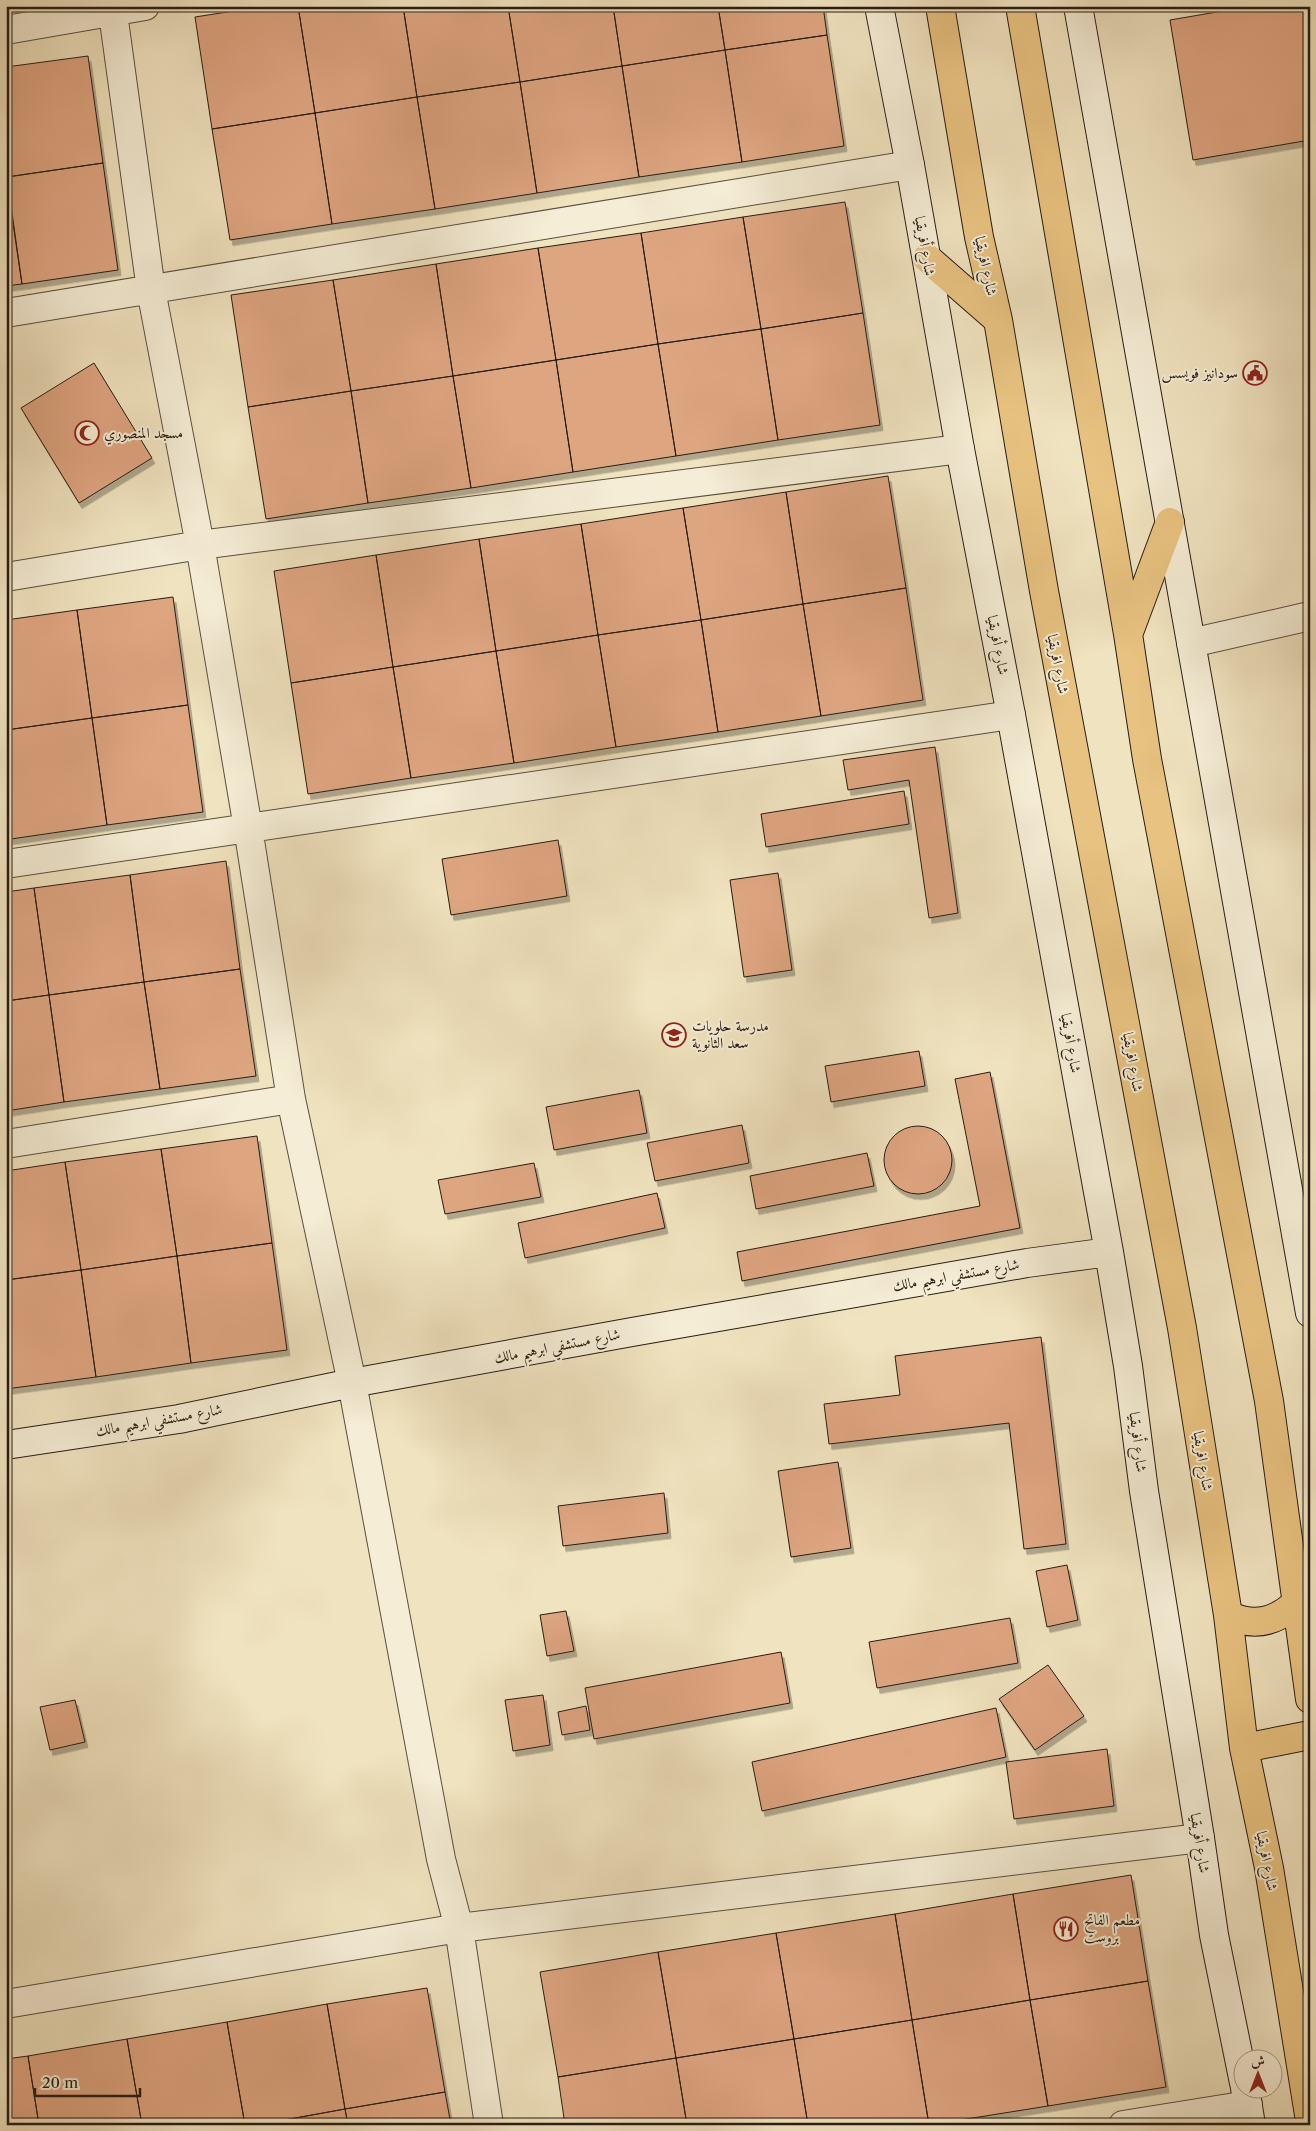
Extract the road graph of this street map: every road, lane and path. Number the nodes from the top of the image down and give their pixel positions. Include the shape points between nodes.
1 (145, 6) edge
2 (879, 6) edge
3 (940, 6) edge
4 (1020, 6) edge
5 (1078, 6) edge
6 (112, 9) edge
7 (6, 30) edge
8 (910, 165) junction
9 (927, 258) junction
10 (151, 290) junction
11 (6, 314) edge
12 (998, 320) junction
13 (960, 448) junction
14 (1170, 522) junction
15 (200, 545) junction
16 (6, 577) edge
17 (1310, 616) edge
18 (1128, 634) junction
19 (1191, 643) junction
20 (1012, 715) junction
21 (248, 828) junction
22 (6, 864) edge
23 (291, 1099) junction
24 (6, 1144) edge
25 (1109, 1252) junction
26 (1310, 1313) edge
27 (352, 1382) junction
28 (6, 1445) edge
29 (1295, 1604) junction
30 (1228, 1615) junction
31 (1310, 1699) edge
32 (1310, 1735) edge
33 (1244, 1748) junction
34 (1200, 1838) junction
35 (459, 1928) junction
36 (6, 2004) edge
37 (1247, 2100) edge
38 (1310, 2121) edge
39 (489, 2125) edge
40 (1123, 2125) edge

1 - 6 street
2 - 8 street, شارع أفريقيا
3 - 12 highway, شارع افريقيا via 979,237
4 - 18 highway
5 - 14 street
6 - 7 street
6 - 10 street
8 - 9 street, شارع أفريقيا
8 - 10 street
9 - 12 highway
9 - 13 street, شارع أفريقيا
10 - 11 street
10 - 15 street
12 - 30 highway, شارع افريقيا via 1044,591 1182,1328
13 - 15 street
13 - 20 street, شارع أفريقيا
14 - 18 highway
14 - 19 street
15 - 16 street
15 - 21 street
17 - 19 street
18 - 29 highway via 1147,759 1269,1401
19 - 26 street
20 - 21 street
20 - 25 street, شارع أفريقيا
21 - 22 street
21 - 23 street
23 - 24 street
23 - 27 street
25 - 27 street, شارع مستشفي ابرهيم مالك via 1027,1263
25 - 34 street, شارع أفريقيا
27 - 28 street, شارع مستشفي ابرهيم مالك via 179,1419
27 - 35 street via 441,1859
29 - 30 highway via 1276,1619 1264,1622 1239,1620
29 - 31 highway
30 - 33 highway, شارع افريقيا
32 - 33 highway
33 - 38 highway, شارع افريقيا via 1269,1868
34 - 35 street
34 - 37 street, شارع أفريقيا via 1214,1935
35 - 36 street
35 - 39 street
37 - 40 street

